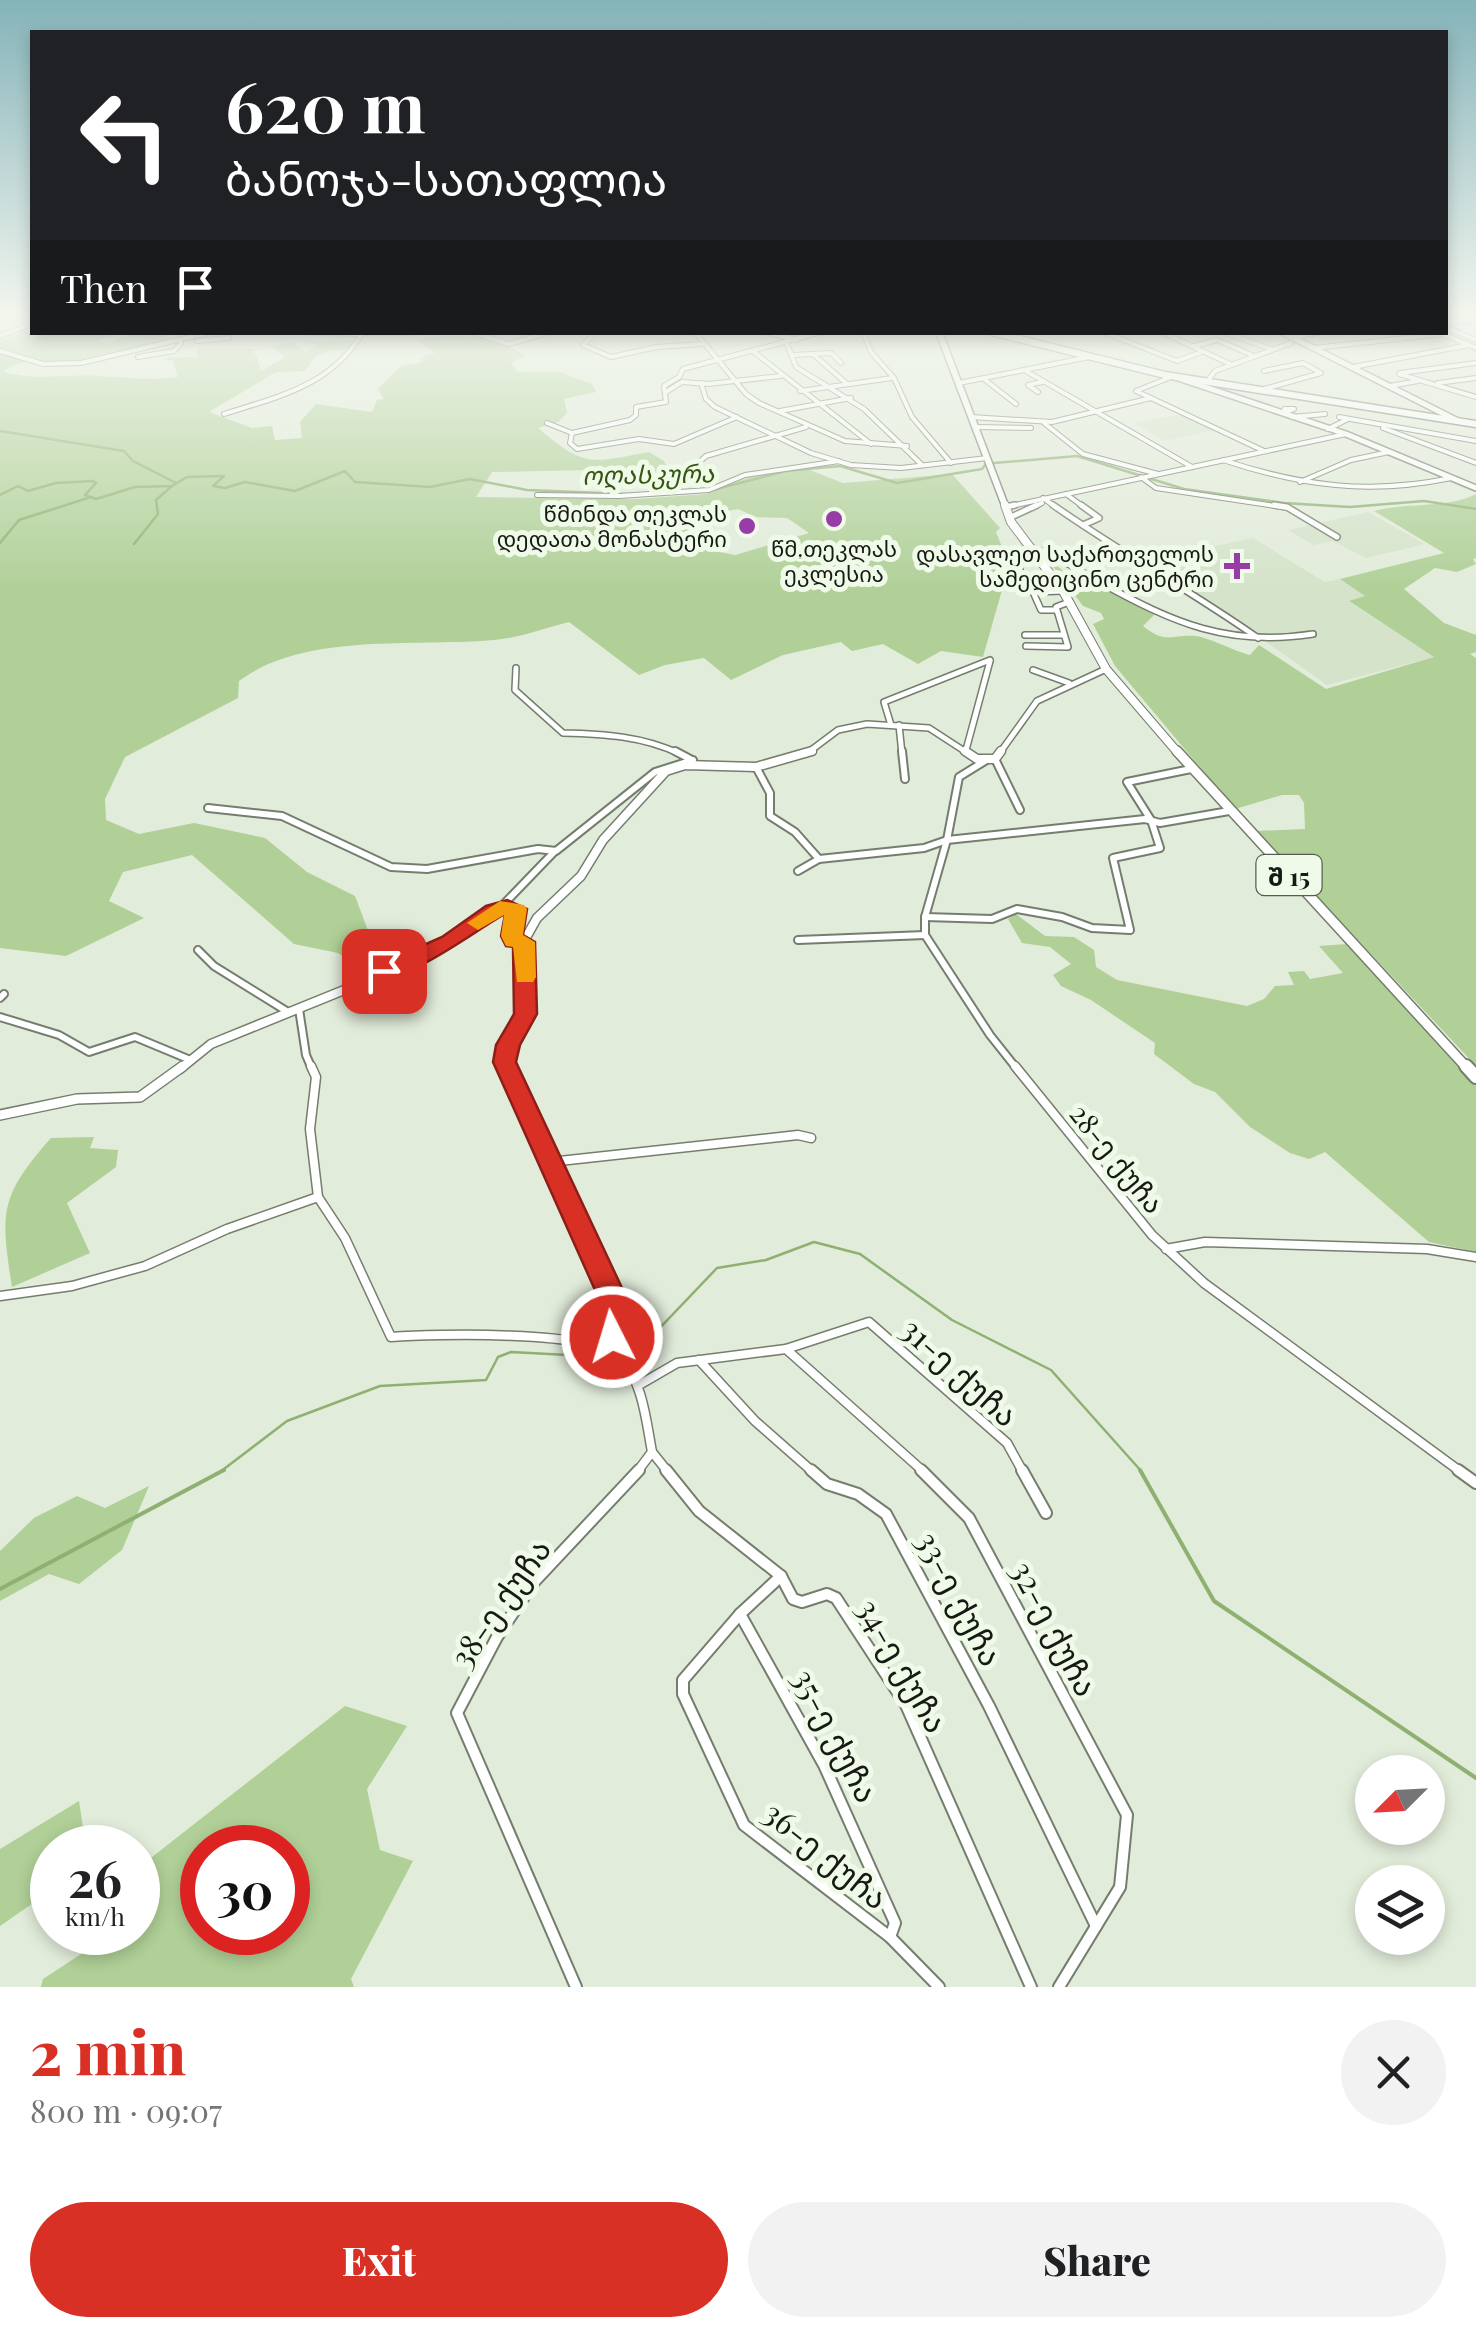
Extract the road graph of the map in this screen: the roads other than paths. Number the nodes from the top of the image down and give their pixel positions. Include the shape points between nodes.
1 (247, 407) edge
2 (638, 407) edge
3 (717, 407) edge
4 (767, 407) edge
5 (804, 407) edge
6 (827, 407) edge
7 (863, 407) edge
8 (906, 407) edge
9 (968, 407) edge
10 (1085, 407) edge
11 (1119, 407) edge
12 (1169, 407) edge
13 (1268, 407) edge
14 (1371, 407) edge
15 (1410, 407) edge
16 (1418, 407) edge
17 (1430, 407) edge
18 (1398, 411) junction
19 (778, 412) junction
20 (1096, 413) junction
21 (224, 414) dead end
22 (1288, 414) junction
23 (1324, 414) dead end
24 (1339, 416) dead end
25 (738, 417) junction
26 (972, 417) junction
27 (1438, 418) junction
28 (1348, 419) junction
29 (1458, 421) junction
30 (1043, 422) junction
31 (1366, 422) junction
32 (548, 423) dead end
33 (1476, 424) edge
34 (807, 427) junction
35 (975, 427) junction
36 (1032, 428) dead end
37 (1328, 428) junction
38 (572, 433) junction
39 (1346, 434) junction
40 (777, 436) junction
41 (1476, 441) edge
42 (871, 444) junction
43 (906, 446) junction
44 (1264, 452) junction
45 (1389, 452) junction
46 (1223, 460) junction
47 (840, 461) junction
48 (989, 462) junction
49 (1476, 462) edge
50 (951, 463) junction
51 (922, 466) junction
52 (1192, 466) junction
53 (686, 474) dead end
54 (1155, 474) junction
55 (1142, 477) junction
56 (1452, 478) junction
57 (1476, 480) edge
58 (1294, 483) junction
59 (1464, 483) junction
60 (1476, 488) edge
61 (1068, 493) junction
62 (537, 496) dead end
63 (1002, 497) junction
64 (1045, 500) junction
65 (1022, 506) junction
66 (1009, 515) junction
67 (1082, 526) junction
68 (1337, 537) dead end
69 (1031, 548) junction
70 (1020, 570) dead end
71 (1064, 591) junction
72 (1033, 592) junction
73 (1069, 602) junction
74 (1056, 610) junction
75 (1312, 634) dead end
76 (1025, 635) dead end
77 (1064, 636) junction
78 (1263, 642) junction
79 (1026, 646) dead end
80 (516, 668) dead end
81 (1106, 668) junction
82 (1033, 670) dead end
83 (1069, 682) junction
84 (895, 725) junction
85 (966, 750) junction
86 (990, 760) junction
87 (696, 762) junction
88 (756, 767) junction
89 (1191, 768) junction
90 (905, 780) dead end
91 (208, 808) dead end
92 (1020, 810) dead end
93 (1229, 811) junction
94 (1151, 820) junction
95 (947, 840) junction
96 (556, 851) junction
97 (819, 859) junction
98 (798, 871) dead end
99 (500, 908) junction
100 (925, 917) junction
101 (925, 935) junction
102 (798, 940) dead end
103 (524, 942) junction
104 (198, 950) dead end
105 (299, 1009) junction
106 (288, 1012) junction
107 (0, 1017) edge
108 (188, 1059) junction
109 (1476, 1077) edge
110 (0, 1115) edge
111 (811, 1138) dead end
112 (550, 1162) junction
113 (318, 1197) junction
114 (1165, 1249) junction
115 (1476, 1257) edge
116 (0, 1296) edge
117 (608, 1347) junction
118 (786, 1349) junction
119 (699, 1360) junction
120 (639, 1385) junction
121 (652, 1452) junction
122 (1476, 1483) edge
123 (1046, 1514) dead end
124 (781, 1576) junction
125 (740, 1614) junction
126 (1097, 1928) junction
127 (890, 1937) junction
128 (576, 1987) edge
129 (939, 1987) edge
130 (1031, 1987) edge
131 (1059, 1987) edge

1 - 21 street
2 - 38 street via 630,420
3 - 25 street
4 - 19 street
5 - 19 street
6 - 42 street
7 - 43 street
8 - 50 street
9 - 26 main road
10 - 20 street
11 - 20 street
12 - 44 street
13 - 22 main road
14 - 18 main road
15 - 18 main road
16 - 27 main road
17 - 29 main road
18 - 27 main road
19 - 34 street
20 - 30 street
20 - 52 street
22 - 23 street
22 - 37 main road
24 - 28 street
25 - 38 street via 674,444 639,439 577,448 570,443
25 - 40 street
26 - 30 street
26 - 35 main road
27 - 29 main road
28 - 31 street
28 - 37 street
29 - 33 main road
30 - 54 street via 1075,450
31 - 41 street
31 - 49 street
32 - 38 street
34 - 40 street
34 - 42 street
35 - 36 street
35 - 48 main road
37 - 39 main road
39 - 44 street
39 - 45 main road
40 - 47 street
40 - 53 street via 706,456
42 - 43 street
43 - 51 street
44 - 46 street
45 - 56 main road
45 - 58 street
46 - 52 street
46 - 58 street
47 - 51 street via 870,468
47 - 62 street via 745,475 709,490
48 - 50 street
48 - 63 main road
50 - 51 street
52 - 54 street
54 - 55 street
55 - 61 street
55 - 68 street via 1156,488 1287,508
56 - 58 street via 1351,492
56 - 59 main road
57 - 59 street
59 - 60 main road
61 - 64 street
61 - 67 street via 1099,518
63 - 65 street
63 - 66 main road
64 - 65 street
64 - 67 street
65 - 66 street
65 - 66 street
66 - 69 main road, შ 15
67 - 78 street via 1183,584
69 - 71 main road, შ 15
69 - 78 street via 1195,630
70 - 72 street
71 - 72 street
71 - 73 main road, შ 15
72 - 74 street via 1042,610
73 - 74 street
73 - 81 main road, შ 15
74 - 77 street
75 - 78 street
76 - 77 street
77 - 79 street via 1068,647
80 - 87 street via 518,695 559,730 660,744
81 - 83 street
81 - 89 main road, შ 15
82 - 83 street
83 - 86 street via 1036,701
84 - 85 street via 936,730
84 - 85 street via 884,702 990,660
84 - 88 street via 842,728 802,756
84 - 90 street
85 - 86 street
86 - 92 street
86 - 95 street via 959,776
87 - 88 street
87 - 96 street via 655,772
87 - 103 street via 658,776
88 - 97 street via 770,793 770,816
89 - 93 main road, შ 15
89 - 94 street via 1127,782
91 - 96 street via 282,816 396,869
93 - 94 street
93 - 109 main road, შ 15
94 - 95 street
94 - 100 street via 1160,848 1113,858 1130,930 1017,910 992,918
95 - 97 street
95 - 100 street
96 - 99 street
97 - 98 street
99 - 103 street via 516,909 512,936
99 - 105 street via 449,942
100 - 101 street
101 - 102 street
101 - 114 street, 28-ე ქუჩა via 990,1035
103 - 112 street via 526,1014 504,1062
104 - 106 street
105 - 106 street
105 - 113 street via 316,1076 310,1128
106 - 108 street
107 - 108 street via 90,1052 135,1036
108 - 110 street via 140,1097 77,1099
111 - 112 street
112 - 117 street via 609,1290
113 - 116 street via 145,1266
113 - 117 street via 391,1337 556,1339
114 - 115 street via 1205,1242
114 - 122 street, 28-ე ქუჩა
117 - 120 street
118 - 119 street, 31-ე ქუჩა
118 - 123 street, 31-ე ქუჩა via 869,1322 1007,1443
118 - 126 street, 32-ე ქუჩა via 969,1518 1128,1815 1120,1887
119 - 120 street, 31-ე ქუჩა via 677,1362
119 - 126 street, 33-ე ქუჩა via 827,1484 858,1494 886,1514
120 - 121 street
121 - 124 street, 34-ე ქუჩა via 699,1511
121 - 128 street, 38-ე ქუჩა via 636,1477 545,1569 478,1668 458,1712
124 - 125 street
124 - 130 street, 34-ე ქუჩა via 793,1599 836,1598 906,1705
125 - 127 street, 35-ე ქუჩა via 854,1819 895,1923
125 - 127 street, 36-ე ქუჩა via 683,1680 682,1694 744,1824
126 - 131 street, 32-ე ქუჩა
127 - 129 street, 36-ე ქუჩა

